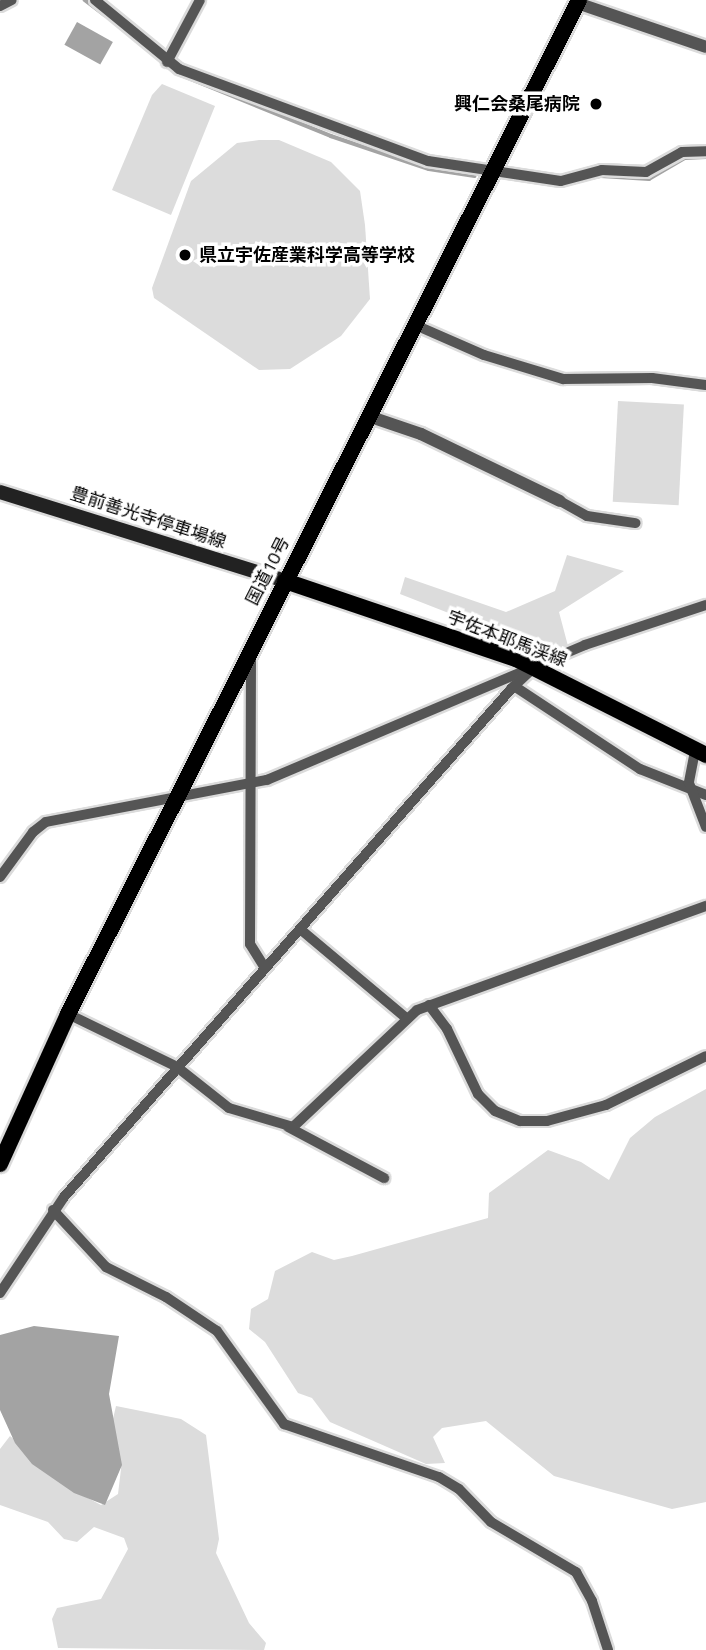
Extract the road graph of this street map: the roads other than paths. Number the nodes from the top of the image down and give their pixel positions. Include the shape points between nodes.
1 (12, 0) edge
2 (95, 0) edge
3 (200, 0) edge
4 (575, 1) edge
5 (0, 6) edge
6 (706, 47) edge
7 (167, 61) junction
8 (706, 151) edge
9 (491, 169) junction
10 (413, 324) junction
11 (706, 385) edge
12 (368, 416) junction
13 (0, 492) edge
14 (560, 501) joint
15 (635, 523) dead end
16 (285, 581) junction
17 (706, 605) edge
18 (251, 650) junction
19 (535, 667) junction
20 (514, 686) junction
21 (701, 753) edge
22 (252, 784) junction
23 (691, 790) junction
24 (706, 795) edge
25 (176, 800) junction
26 (706, 827) edge
27 (0, 877) edge
28 (706, 906) edge
29 (300, 929) junction
30 (265, 968) junction
31 (429, 1004) junction
32 (68, 1014) junction
33 (406, 1018) junction
34 (706, 1056) edge
35 (177, 1067) junction
36 (288, 1127) junction
37 (0, 1164) edge
38 (384, 1178) dead end
39 (53, 1210) junction
40 (0, 1293) edge
41 (608, 1650) edge

1 - 5 street
2 - 7 street
3 - 7 street
4 - 6 street
4 - 9 main road, 国道10号
7 - 9 street via 413,157
8 - 9 street via 681,152 646,172 602,170 572,180
9 - 10 main road, 国道10号
10 - 11 street via 546,376 666,378
10 - 12 main road, 国道10号
12 - 14 street via 421,434
12 - 16 main road, 国道10号
13 - 16 main road, 豊前善光寺停車場線
14 - 15 street via 587,516
16 - 18 main road, 国道10号
16 - 19 main road, 宇佐本耶馬渓線
17 - 19 street via 585,645
18 - 22 street
18 - 25 main road, 国道10号
19 - 20 street
19 - 21 main road, 宇佐本耶馬渓線
19 - 22 street
20 - 23 street via 632,764
20 - 29 street
21 - 23 street via 689,768
22 - 25 street
22 - 30 street via 250,944
23 - 24 street
23 - 26 street
25 - 27 street via 46,822 33,832
25 - 32 main road, 国道10号
28 - 31 street
29 - 30 street
29 - 33 street
30 - 35 street
31 - 33 street
31 - 34 street via 481,1098 495,1111 520,1121 547,1121 606,1105
32 - 35 street
32 - 37 main road, 国道10号
33 - 36 street via 297,1125
35 - 36 street via 229,1108
35 - 39 street
36 - 38 street
39 - 40 street
39 - 41 street via 106,1267 166,1297 217,1331 284,1424 439,1476 459,1489 491,1522 576,1573 592,1601

